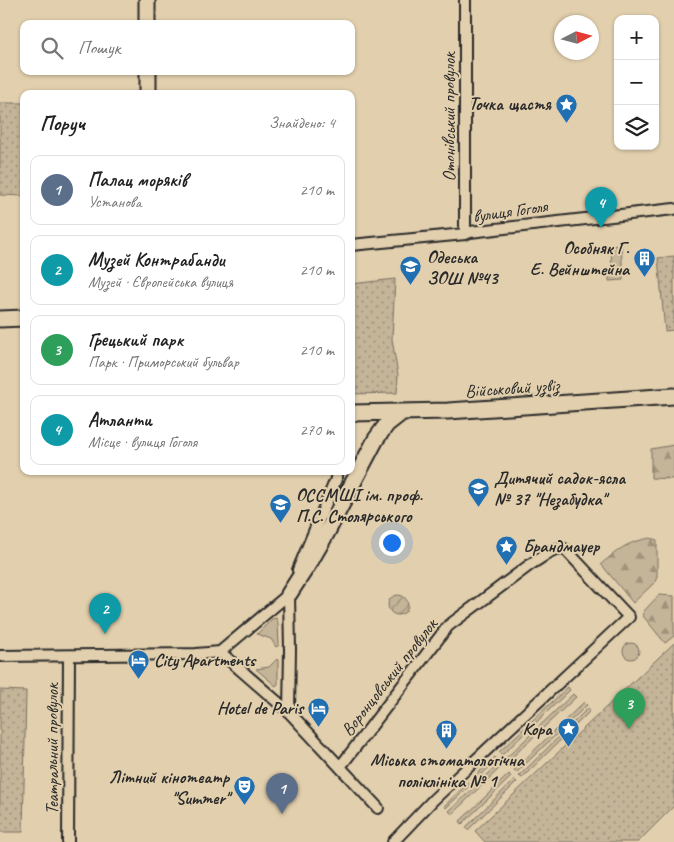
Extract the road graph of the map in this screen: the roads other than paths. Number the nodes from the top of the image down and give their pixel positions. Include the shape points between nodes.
1 (147, 0) edge
2 (465, 0) edge
3 (147, 20) edge
4 (148, 75) edge
5 (148, 90) edge
6 (674, 209) edge
7 (465, 234) junction
8 (355, 245) edge
9 (20, 318) edge
10 (0, 319) edge
11 (674, 396) edge
12 (355, 413) edge
13 (401, 413) junction
14 (336, 475) edge
15 (289, 594) junction
16 (220, 652) junction
17 (0, 656) edge
18 (69, 656) junction
19 (289, 712) junction
20 (340, 767) junction
21 (378, 808) dead end
22 (68, 842) edge
23 (393, 842) edge

1 - 3 street
2 - 7 street, Отонівський провулок
4 - 5 street
6 - 7 street, вулиця Гоголя
7 - 8 street, вулиця Гоголя
9 - 10 street
11 - 13 street, Військовий узвіз
12 - 13 street, Військовий узвіз
13 - 15 street via 376,439 312,560
14 - 15 street
15 - 16 street
15 - 19 street
16 - 18 street
16 - 19 street
17 - 18 street
18 - 22 street, Театральний провулок
19 - 20 street
20 - 21 street
20 - 23 street, Воронцовський провулок via 448,626 553,550 566,550 629,617 434,799

